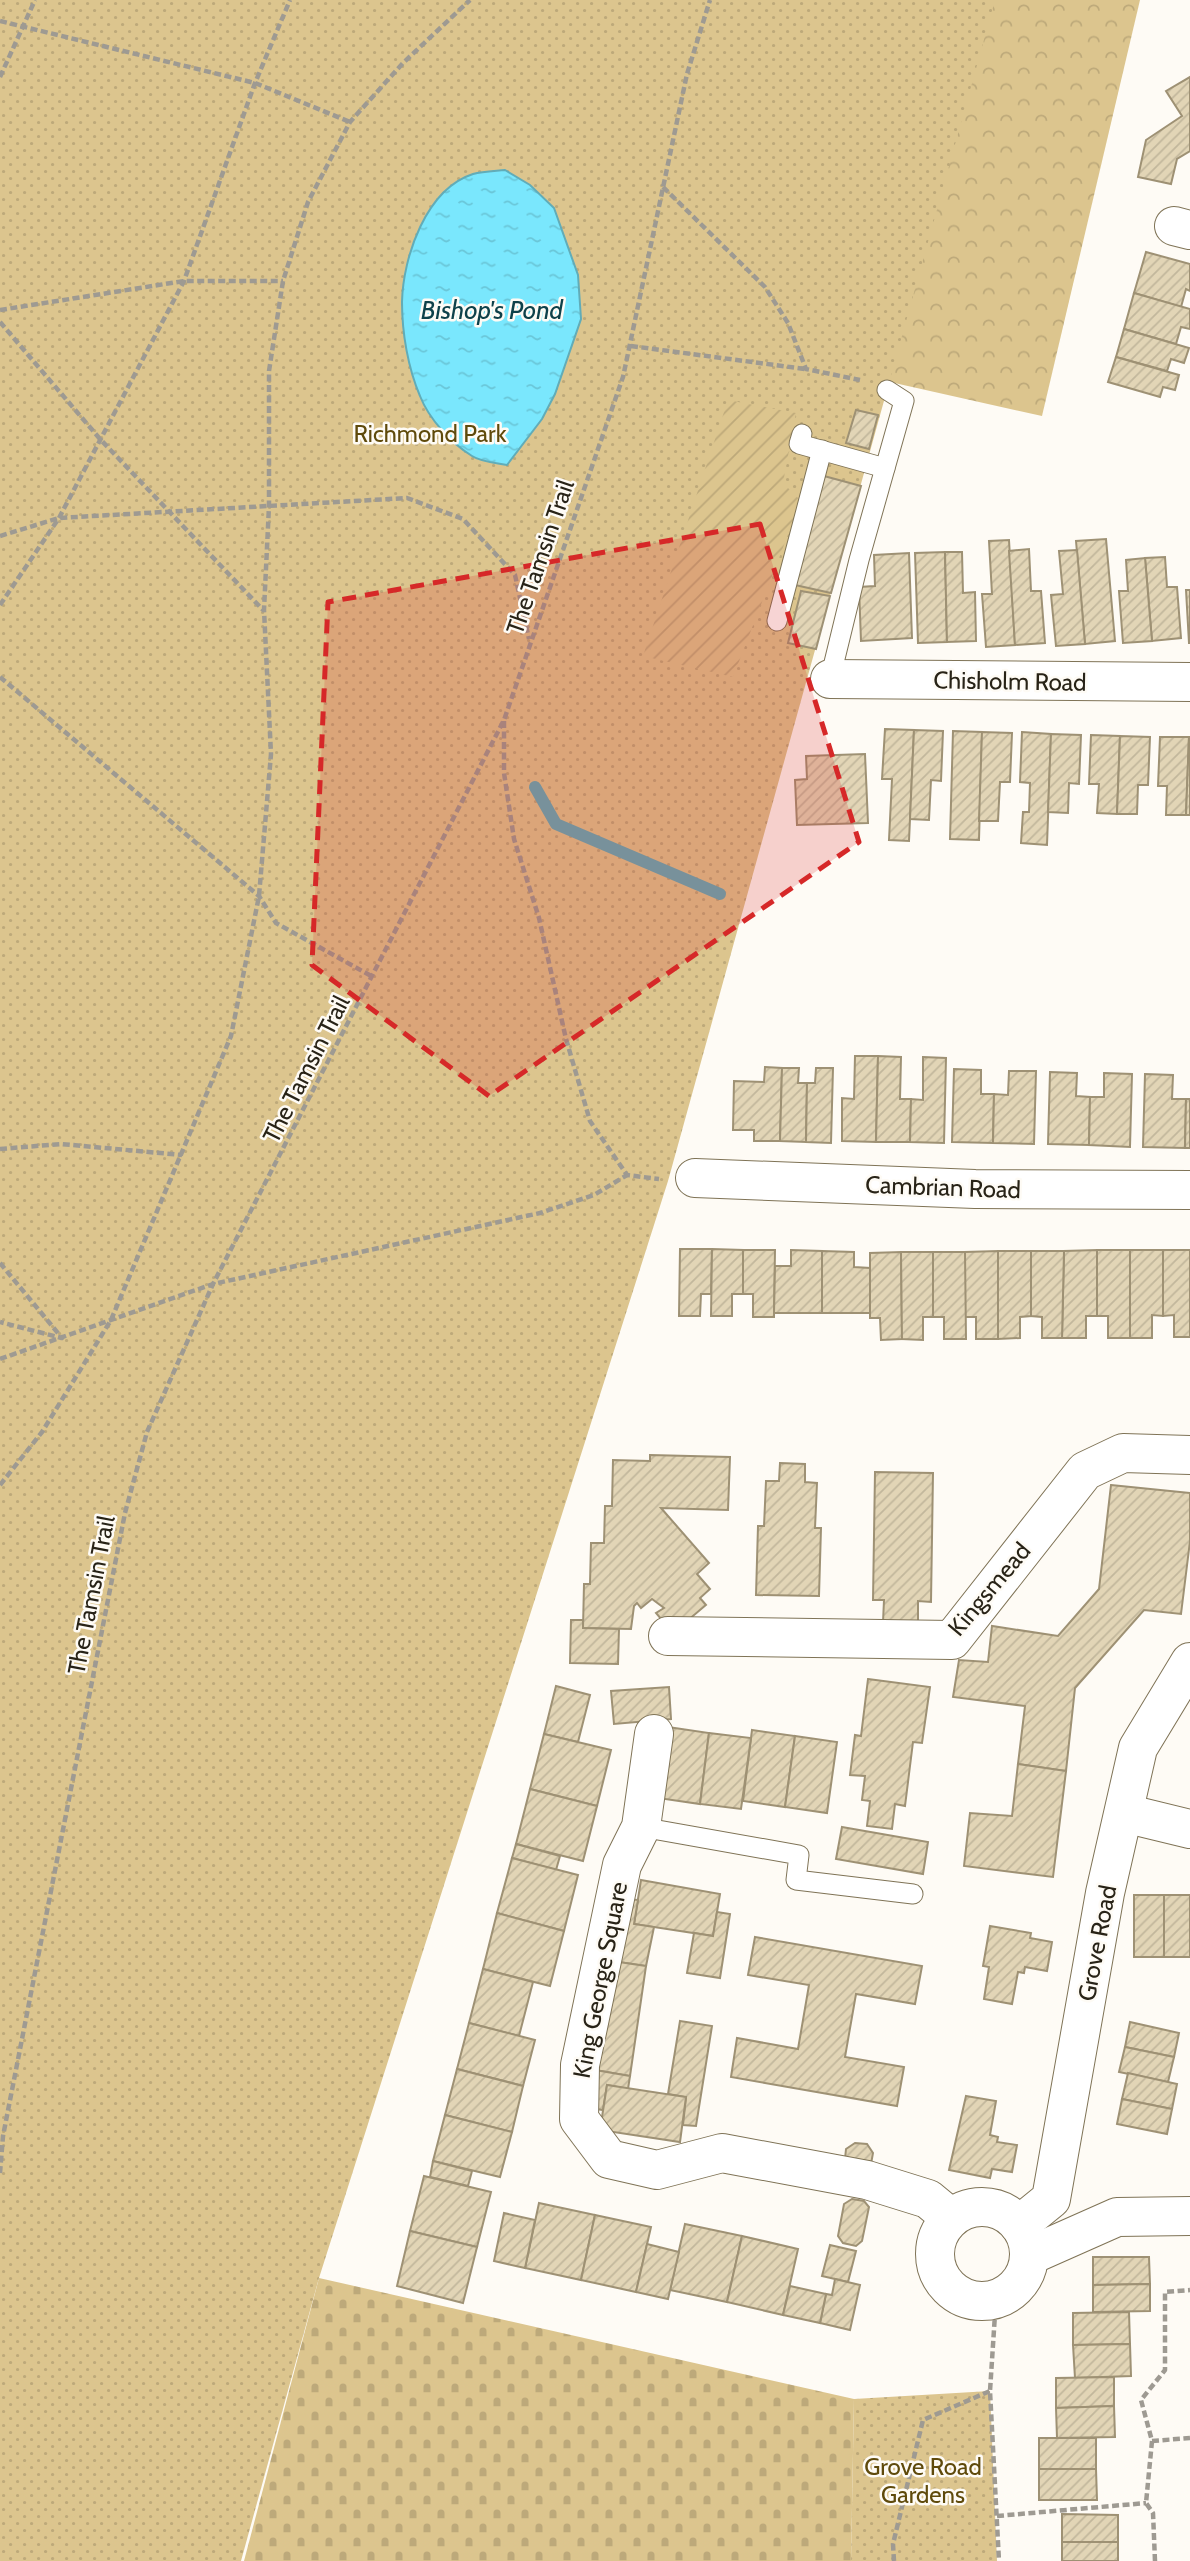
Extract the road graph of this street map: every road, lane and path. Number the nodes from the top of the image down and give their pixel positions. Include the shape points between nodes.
1 (35, 0) edge
2 (290, 0) edge
3 (470, 0) edge
4 (710, 0) edge
5 (0, 21) edge
6 (22, 28) junction
7 (0, 77) edge
8 (255, 83) junction
9 (350, 122) junction
10 (663, 187) junction
11 (184, 281) junction
12 (283, 281) junction
13 (0, 310) edge
14 (0, 322) edge
15 (631, 346) junction
16 (806, 369) junction
17 (887, 390) joint
18 (802, 434) dead end
19 (100, 439) junction
20 (822, 450) junction
21 (885, 468) junction
22 (269, 506) junction
23 (168, 510) junction
24 (59, 518) junction
25 (0, 536) edge
26 (0, 605) edge
27 (264, 610) junction
28 (777, 621) dead end
29 (529, 640) junction
30 (0, 677) edge
31 (830, 679) joint
32 (1190, 682) edge
33 (504, 720) junction
34 (259, 896) junction
35 (373, 977) junction
36 (0, 1149) edge
37 (182, 1155) junction
38 (627, 1175) junction
39 (695, 1178) joint
40 (1190, 1190) edge
41 (0, 1263) edge
42 (213, 1284) junction
43 (111, 1320) junction
44 (0, 1322) edge
45 (62, 1338) junction
46 (0, 1359) edge
47 (1190, 1455) edge
48 (0, 1485) edge
49 (668, 1636) dead end
50 (1190, 1662) edge
51 (654, 1734) dead end
52 (1124, 1814) junction
53 (641, 1827) junction
54 (1190, 1829) edge
55 (912, 1894) dead end
56 (0, 2173) edge
57 (1190, 2216) edge
58 (951, 2218) junction
59 (1024, 2240) junction
60 (1190, 2290) edge
61 (996, 2299) junction
62 (990, 2391) junction
63 (1190, 2438) edge
64 (1152, 2441) junction
65 (1146, 2503) junction
66 (997, 2516) junction
67 (894, 2561) edge
68 (999, 2561) edge
69 (1155, 2561) edge

1 - 6 path
2 - 8 path
3 - 9 path via 403,63
4 - 10 path, The Tamsin Trail via 687,74
5 - 6 path
6 - 7 path
6 - 8 path
8 - 9 path
8 - 11 path
9 - 12 path via 308,202
10 - 15 path, The Tamsin Trail
10 - 16 path via 765,287 788,323
11 - 12 path
11 - 13 path
11 - 19 path
12 - 22 path via 269,371
14 - 19 path
15 - 16 path
15 - 29 path, The Tamsin Trail
16 - 17 path via 849,376
17 - 21 lane via 904,401
18 - 20 lane via 799,444
19 - 23 path
19 - 24 path
20 - 21 lane
20 - 28 lane
21 - 31 lane
22 - 23 path
22 - 27 path
22 - 29 path via 407,498 463,519 515,575
23 - 24 path
23 - 27 path
24 - 25 path
24 - 26 path
27 - 34 path via 271,754
29 - 33 path, The Tamsin Trail
30 - 34 path
31 - 32 street, Chisholm Road
33 - 35 path, The Tamsin Trail
33 - 38 path via 514,839 539,918 566,1039 590,1121
34 - 35 path via 276,923
34 - 37 path via 232,1036
35 - 42 path, The Tamsin Trail
36 - 37 path via 61,1144
37 - 43 path
38 - 39 path via 668,1181
38 - 42 path via 594,1195 540,1213
39 - 40 street, Cambrian Road via 975,1189
41 - 45 path
42 - 43 path
42 - 56 path, The Tamsin Trail via 147,1432 125,1513
43 - 45 path
43 - 48 path via 42,1432
44 - 45 path
45 - 46 path
47 - 49 street, Kingsmead via 1123,1453 1085,1471 951,1640
50 - 52 street, Grove Road via 1138,1748
51 - 53 street, King George Square
52 - 54 street
52 - 59 street, Grove Road via 1105,1893 1051,2199
53 - 55 lane via 799,1855 796,1880
53 - 58 street, King George Square via 622,1865 580,2065 579,2119 609,2159 657,2170 722,2153 867,2180 928,2199
57 - 59 street via 1117,2217
58 - 59 street via 972,2208 988,2207 1003,2212
58 - 61 street via 937,2238 934,2254 940,2277 959,2295 975,2301
59 - 61 street via 1020,2282
60 - 64 path via 1165,2291 1165,2370 1141,2400
61 - 62 path
62 - 66 path
62 - 67 path via 923,2420 893,2544
63 - 64 path
64 - 65 path
65 - 66 path
65 - 69 path via 1153,2513
66 - 68 path

